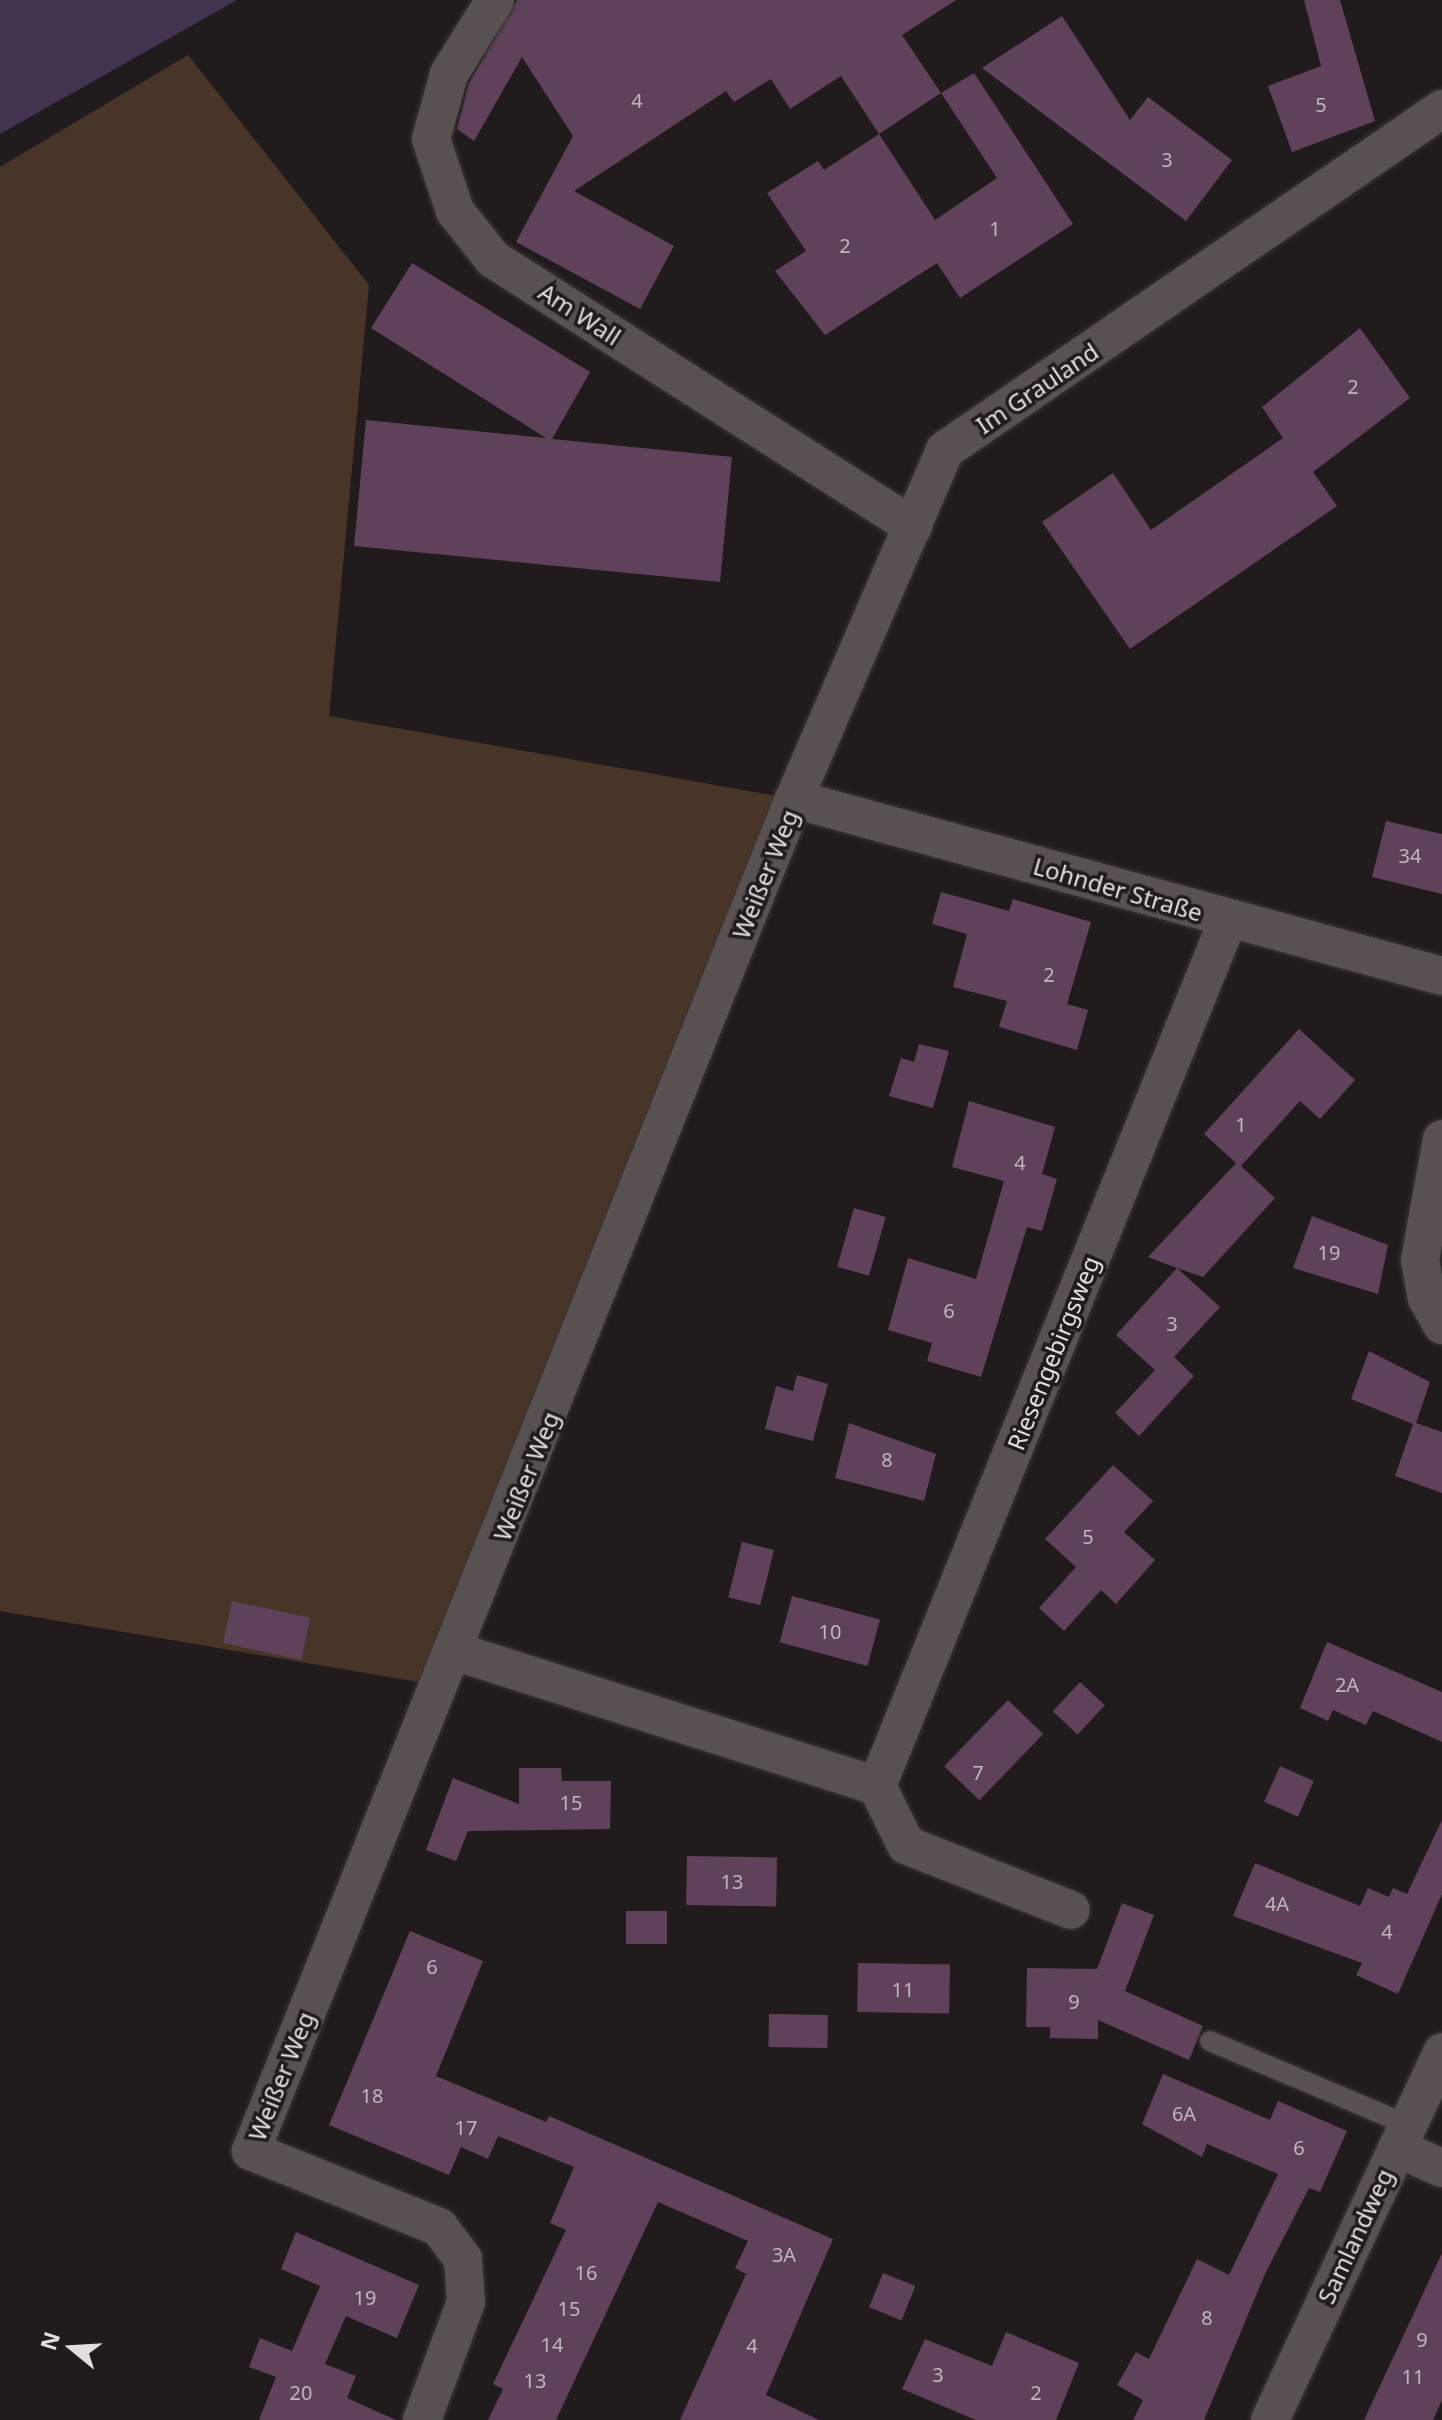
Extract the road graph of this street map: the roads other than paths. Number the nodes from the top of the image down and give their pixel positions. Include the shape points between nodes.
1 (495, 0) edge
2 (1442, 109) edge
3 (913, 527) junction
4 (794, 799) junction
5 (1228, 920) junction
6 (1442, 976) edge
7 (1442, 1139) edge
8 (1442, 1325) edge
9 (457, 1652) junction
10 (877, 1786) junction
11 (1071, 1910) dead end
12 (1210, 2041) dead end
13 (1442, 2052) edge
14 (1402, 2136) junction
15 (1442, 2168) edge
16 (422, 2420) edge
17 (1270, 2420) edge

1 - 3 street, Am Wall via 449,74 431,139 455,211 493,259
2 - 3 street, Im Grauland via 945,450
3 - 4 street, Im Grauland
4 - 5 street, Lohnder Straße
4 - 9 street, Weißer Weg
5 - 6 street, Lohnder Straße
5 - 10 street, Riesengebirgsweg
7 - 8 street via 1420,1260 1427,1298
9 - 10 street
9 - 16 street, Weißer Weg via 251,2151 439,2227 463,2259 466,2302
10 - 11 street via 906,1845
12 - 14 lane
13 - 14 street, Samlandweg
14 - 15 street
14 - 17 street, Samlandweg

